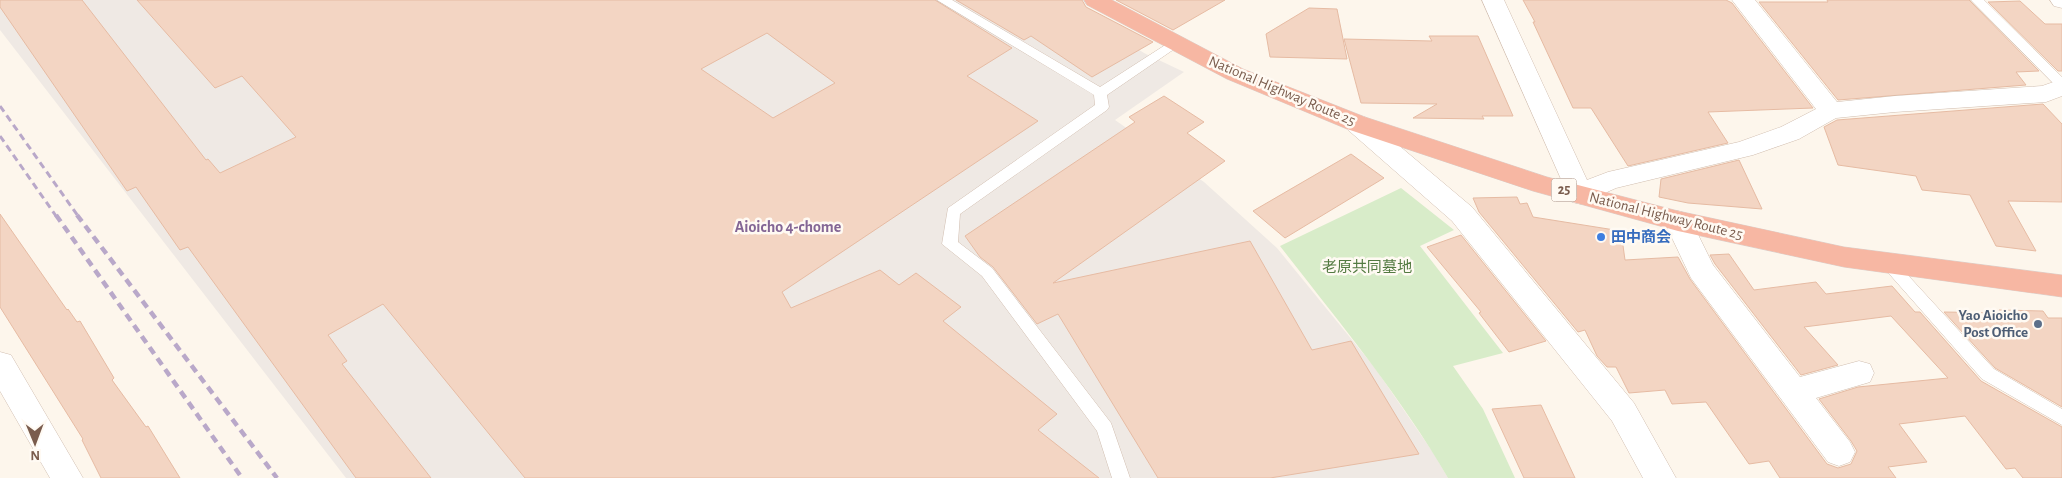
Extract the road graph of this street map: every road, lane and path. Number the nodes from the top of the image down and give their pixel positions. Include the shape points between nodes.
1 (943, 0) edge
2 (1095, 0) edge
3 (1493, 0) edge
4 (1743, 0) edge
5 (1977, 0) edge
6 (1177, 43) junction
7 (2062, 85) edge
8 (1100, 93) junction
9 (1831, 111) junction
10 (1356, 123) junction
11 (1581, 195) junction
12 (1678, 221) junction
13 (1889, 264) junction
14 (2062, 286) edge
15 (1, 368) edge
16 (1859, 373) dead end
17 (1793, 392) junction
18 (2062, 418) edge
19 (1839, 452) dead end
20 (67, 478) edge
21 (1121, 478) edge
22 (1660, 478) edge

1 - 8 lane
2 - 6 highway, National Highway Route 25 / 25
3 - 11 street
4 - 9 street
5 - 7 lane
6 - 8 lane
6 - 10 highway, National Highway Route 25 / 25 via 1236,74
7 - 9 street via 2046,94
8 - 21 lane via 1102,107 953,212 950,244 987,272 1105,428
9 - 11 street via 1790,133 1744,149 1608,181
10 - 11 highway, National Highway Route 25 / 25
10 - 22 street via 1462,214 1623,412
11 - 12 highway, National Highway Route 25 / 25
12 - 13 highway, National Highway Route 25 / 25
12 - 17 street via 1701,271
13 - 14 highway, National Highway Route 25 / 25
13 - 18 lane via 1988,374
15 - 20 street
16 - 17 street
17 - 19 street

